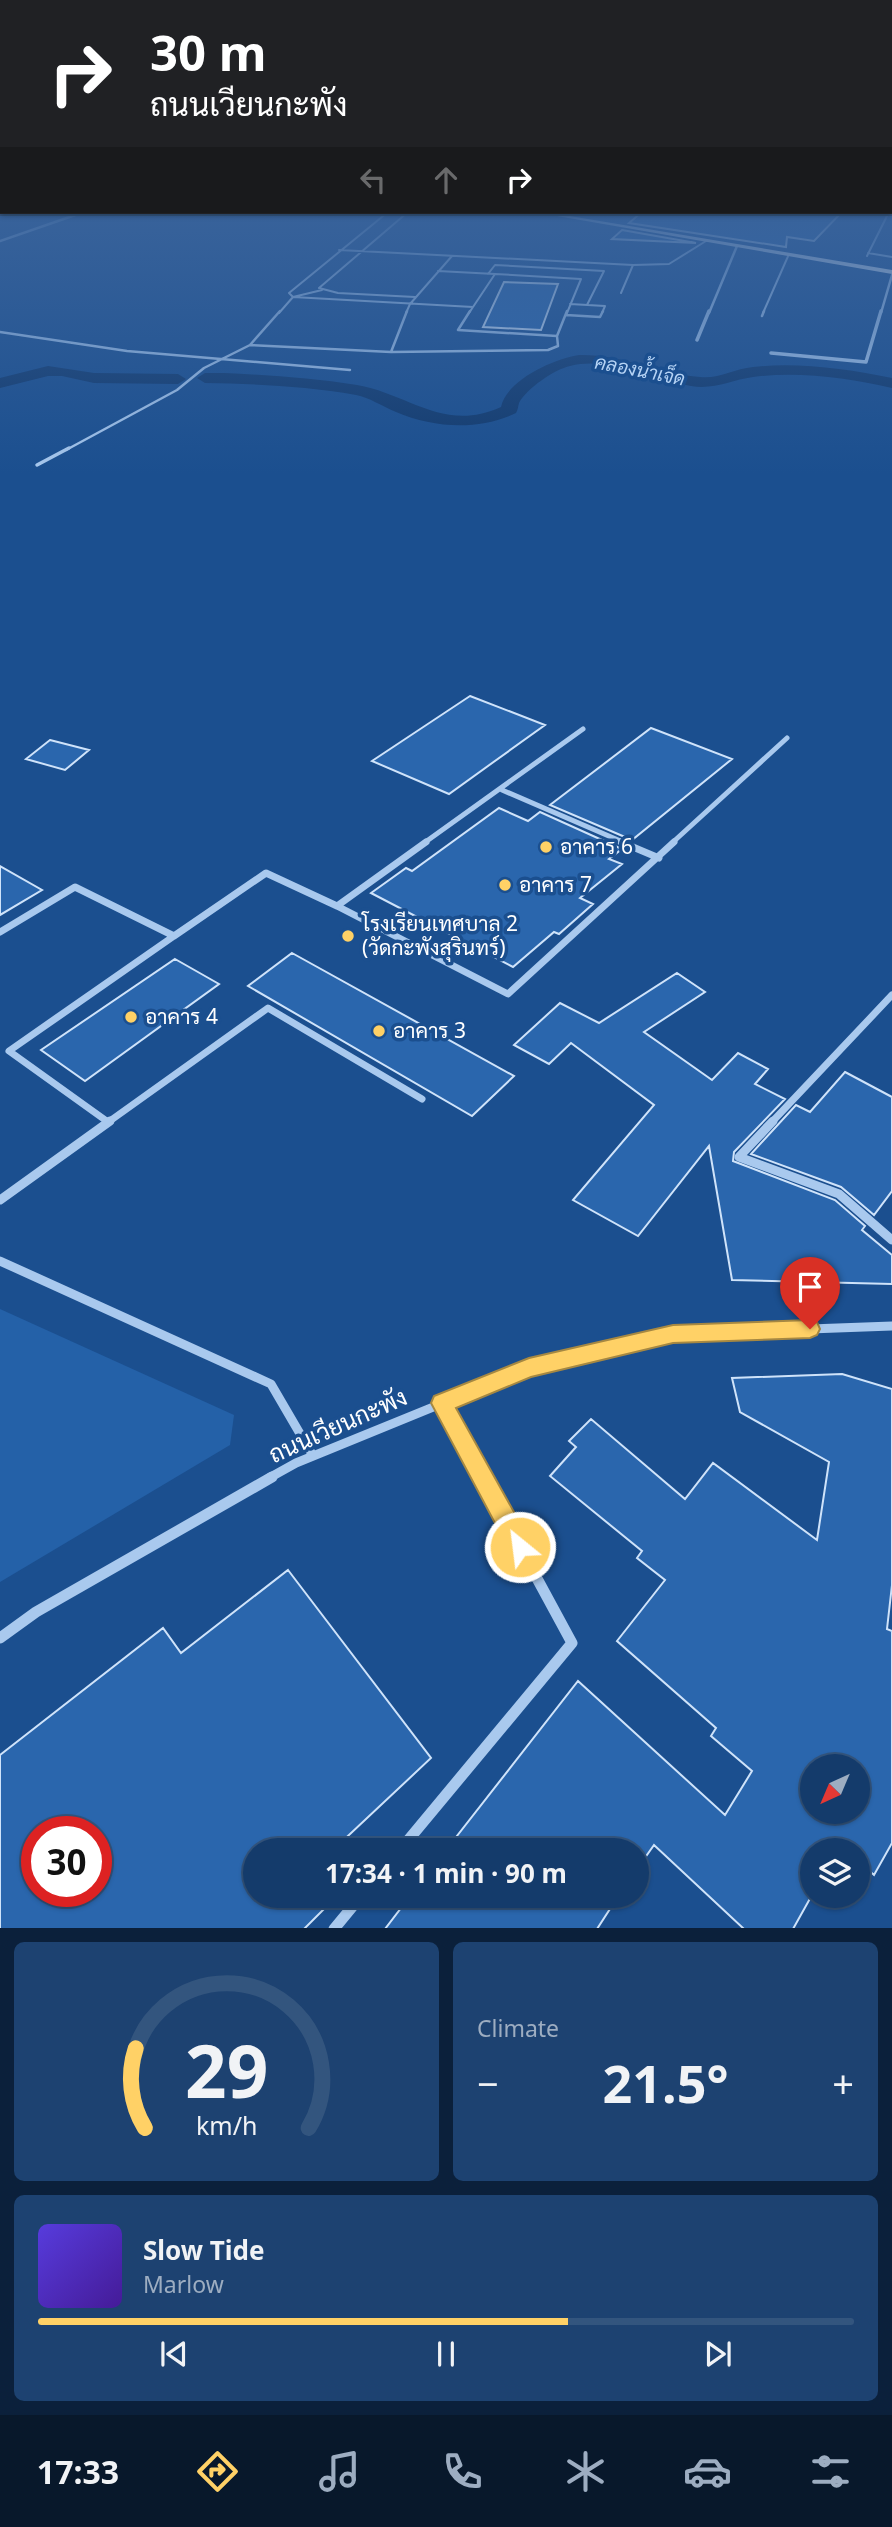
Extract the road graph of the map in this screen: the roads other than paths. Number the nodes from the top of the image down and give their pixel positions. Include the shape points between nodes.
1 (292, 294) edge
2 (306, 294) edge
3 (375, 294) edge
4 (418, 294) edge
5 (482, 294) edge
6 (574, 294) edge
7 (593, 294) edge
8 (716, 294) edge
9 (772, 294) edge
10 (886, 294) edge
11 (293, 297) junction
12 (415, 297) junction
13 (410, 304) junction
14 (570, 304) junction
15 (587, 305) junction
16 (474, 307) junction
17 (566, 315) junction
18 (762, 316) dead end
19 (0, 332) edge
20 (557, 336) junction
21 (696, 340) dead end
22 (250, 345) junction
23 (391, 352) junction
24 (771, 353) dead end
25 (225, 357) junction
26 (350, 370) dead end
27 (37, 465) dead end
28 (583, 729) dead end
29 (788, 738) dead end
30 (502, 790) junction
31 (659, 858) junction
32 (337, 905) junction
33 (0, 932) edge
34 (174, 936) junction
35 (892, 995) edge
36 (422, 1099) dead end
37 (108, 1122) junction
38 (0, 1200) edge
39 (892, 1240) edge
40 (0, 1261) edge
41 (892, 1326) edge
42 (442, 1403) junction
43 (313, 1456) junction
44 (0, 1638) edge
45 (410, 1838) edge
46 (351, 1908) edge
47 (334, 1928) edge

1 - 11 lane
2 - 11 lane
3 - 12 lane
4 - 12 lane
5 - 16 lane
6 - 14 lane
7 - 15 lane
8 - 21 street
9 - 18 lane
10 - 24 street via 866,362
11 - 13 lane
11 - 22 lane
12 - 13 lane
13 - 16 lane
13 - 23 lane
14 - 15 lane
14 - 17 lane
15 - 17 lane via 606,306 600,317
16 - 20 lane via 458,330
17 - 20 lane
19 - 25 lane via 127,351
20 - 23 lane via 558,346 548,350
22 - 23 lane
22 - 25 lane
25 - 26 lane
25 - 27 lane via 177,390
28 - 30 street
29 - 31 street
30 - 31 street
30 - 32 street
31 - 32 street via 508,994
32 - 34 street via 266,873
33 - 34 street via 75,887
34 - 37 street via 9,1051
35 - 39 street via 739,1157 839,1194
36 - 37 street via 268,1008
37 - 38 street
40 - 43 street via 271,1384
41 - 42 street, ถนนเวียนกะพัง via 673,1334 529,1368
42 - 43 street, ถนนเวียนกะพัง
42 - 45 street via 572,1643
43 - 44 street, ถนนเวียนกะพัง via 36,1612
46 - 47 street

